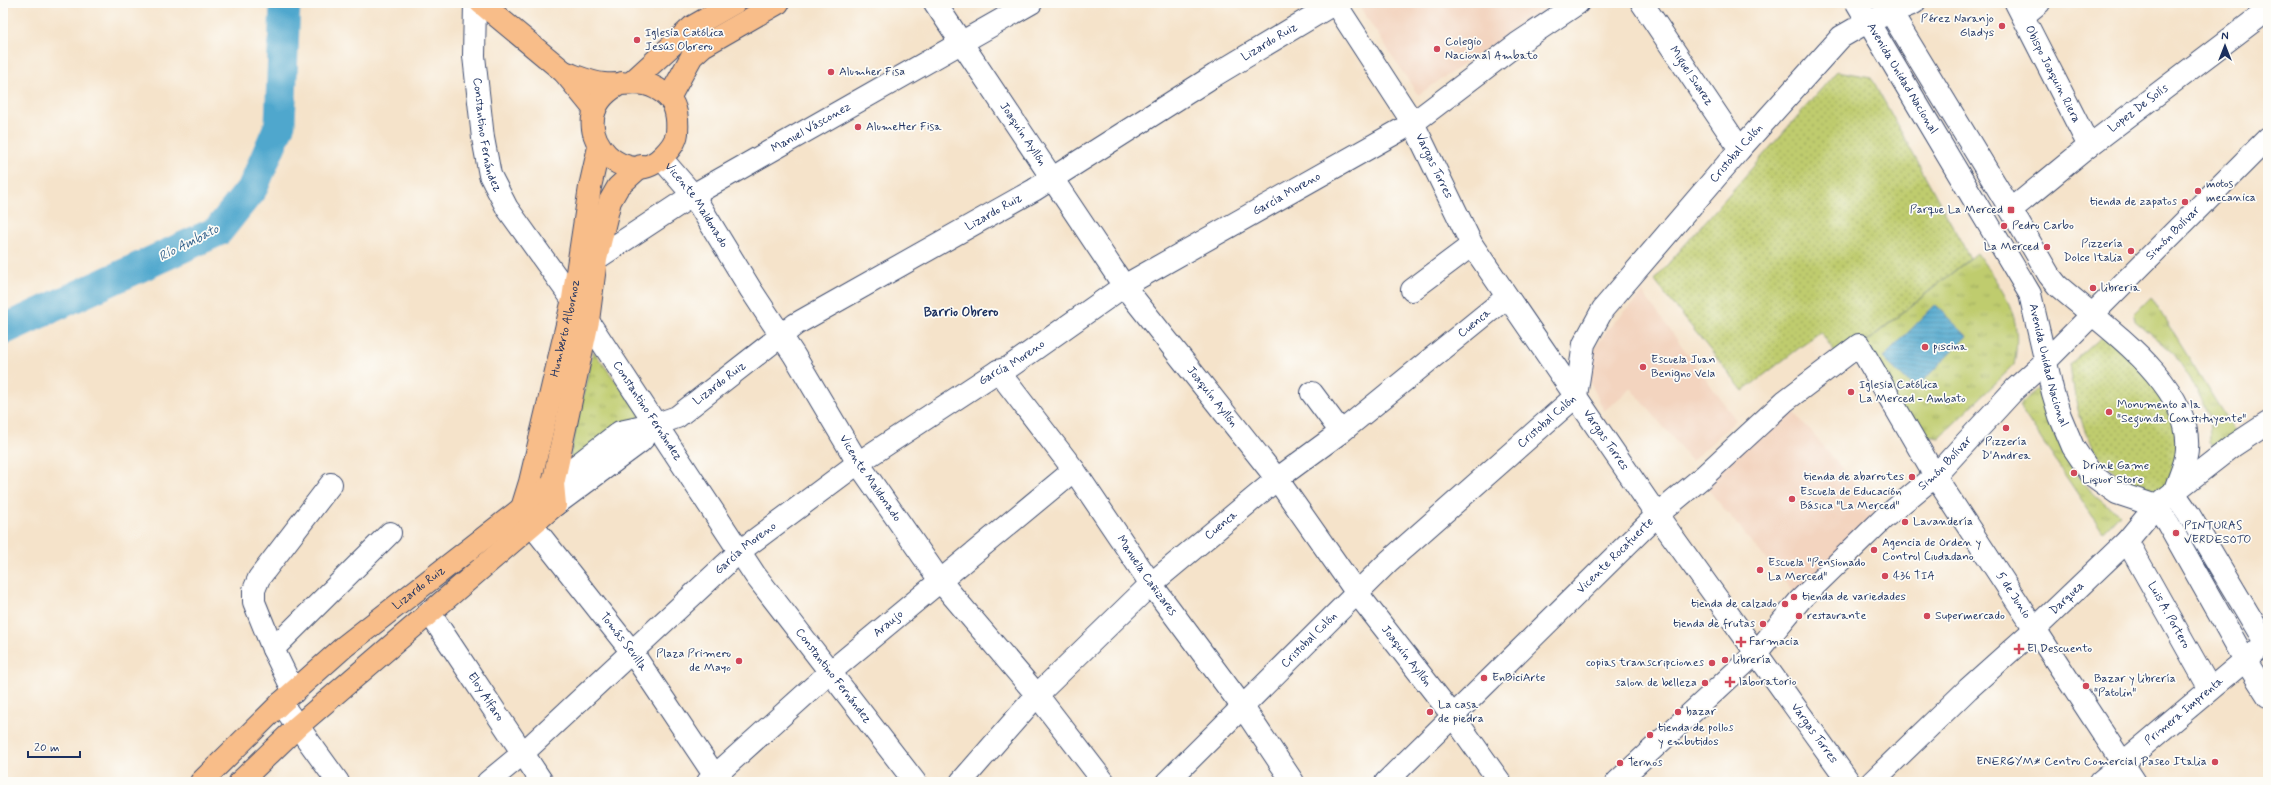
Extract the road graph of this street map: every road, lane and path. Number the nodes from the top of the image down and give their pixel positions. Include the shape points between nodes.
1 (475, 3) edge
2 (481, 3) edge
3 (734, 3) edge
4 (778, 3) edge
5 (935, 3) edge
6 (1031, 3) edge
7 (1335, 3) edge
8 (1578, 3) edge
9 (1642, 3) edge
10 (1857, 3) edge
11 (1914, 3) edge
12 (2026, 7) edge
13 (1888, 8) edge
14 (2268, 10) edge
15 (1868, 22) junction
16 (961, 42) junction
17 (564, 72) junction
18 (628, 82) junction
19 (669, 98) junction
20 (595, 110) junction
21 (1413, 123) junction
22 (2268, 138) edge
23 (2090, 146) junction
24 (599, 147) junction
25 (1740, 149) junction
26 (651, 162) junction
27 (1052, 179) junction
28 (693, 196) junction
29 (2012, 210) junction
30 (1472, 245) junction
31 (596, 259) junction
32 (1124, 286) junction
33 (1412, 290) dead end
34 (1507, 298) junction
35 (573, 299) junction
36 (2090, 315) junction
37 (588, 321) junction
38 (780, 335) junction
39 (1859, 345) joint
40 (2045, 362) junction
41 (998, 371) junction
42 (1312, 393) dead end
43 (1576, 396) junction
44 (2268, 423) edge
45 (657, 424) junction
46 (1341, 432) junction
47 (858, 463) junction
48 (1074, 470) junction
49 (1935, 476) junction
50 (1277, 479) junction
51 (331, 484) dead end
52 (2174, 493) junction
53 (554, 494) junction
54 (2156, 506) junction
55 (1657, 515) junction
56 (527, 516) junction
57 (390, 533) dead end
58 (2126, 541) junction
59 (740, 551) junction
60 (941, 582) junction
61 (1152, 584) junction
62 (1357, 593) junction
63 (429, 612) junction
64 (2035, 629) junction
65 (2267, 644) edge
66 (273, 649) junction
67 (632, 652) junction
68 (1756, 653) junction
69 (2245, 660) junction
70 (829, 673) junction
71 (2210, 690) junction
72 (1037, 695) junction
73 (2268, 696) edge
74 (288, 698) junction
75 (1242, 706) junction
76 (1453, 716) junction
77 (298, 726) junction
78 (522, 754) junction
79 (2123, 763) junction
80 (714, 780) edge
81 (201, 782) edge
82 (240, 782) edge
83 (338, 782) edge
84 (488, 782) edge
85 (542, 782) edge
86 (915, 782) edge
87 (961, 782) edge
88 (1104, 782) edge
89 (1167, 782) edge
90 (1293, 782) edge
91 (1386, 782) edge
92 (1500, 782) edge
93 (1617, 782) edge
94 (1849, 782) edge
95 (1872, 782) edge
96 (2100, 782) edge
97 (2135, 782) edge

1 - 35 street, Constantino Fernández via 474,56 490,175 507,208
2 - 17 main road
3 - 18 main road via 692,27
4 - 19 main road via 703,46 692,56
5 - 16 street, Joaquín Ayllón
6 - 16 street, Manuel Vásconez
7 - 21 street, Vargas Torres
7 - 27 street, Lizardo Ruiz via 1215,75
8 - 21 street, García Moreno via 1517,44
9 - 25 street, Miguel Suarez
10 - 15 street, Avenida Unidad Nacional
11 - 13 street, Cristobal Colón
12 - 23 street, Obispo Joaquin Riera
13 - 15 street, Cristobal Colón
13 - 29 street, Avenida Unidad Nacional
14 - 23 street, Lopez De Solís
15 - 25 street, Cristobal Colón via 1841,37
15 - 40 street, Avenida Unidad Nacional via 2030,294
16 - 27 street, Joaquín Ayllón
16 - 28 street, Manuel Vásconez
17 - 18 main road via 603,84
17 - 20 main road
18 - 19 main road via 653,86
18 - 20 main road via 611,89 601,98
19 - 26 main road via 676,110 676,137 670,149
20 - 24 main road via 592,122
21 - 30 street, Vargas Torres
21 - 32 street, García Moreno
22 - 36 street, Simón Bolívar
23 - 29 street, Lopez De Solís
24 - 26 main road via 617,163 628,166
24 - 35 main road, Humberto Albornoz
25 - 43 street, Cristobal Colón via 1603,309 1584,344
26 - 28 street, Vicente Maldonado
26 - 31 main road, Humberto Albornoz via 618,187 610,201
27 - 32 street, Joaquín Ayllón
27 - 38 street, Lizardo Ruiz
28 - 31 street, Manuel Vásconez
28 - 38 street, Vicente Maldonado
29 - 36 street, Avenida Unidad Nacional via 2049,275
30 - 33 street
30 - 34 street, Vargas Torres
31 - 37 main road, Humberto Albornoz
32 - 41 street, García Moreno via 1008,368
32 - 50 street, Joaquín Ayllón
34 - 43 street, Vargas Torres
34 - 46 street, Cuenca
35 - 37 street, Constantino Fernández
35 - 56 main road, Humberto Albornoz via 530,482
36 - 40 street, Simón Bolívar
36 - 52 street, Avenida Unidad Nacional via 2160,376 2181,409 2188,450
37 - 45 street, Constantino Fernández
37 - 53 main road, Humberto Albornoz
38 - 45 street, Lizardo Ruiz via 677,417
38 - 47 street, Vicente Maldonado
39 - 49 street, 5 de Junio
39 - 55 street, Vicente Rocafuerte via 1785,401 1704,476
40 - 49 street, Simón Bolívar via 2015,389
40 - 54 street, Avenida Unidad Nacional via 2060,416 2073,447 2092,475 2117,493
41 - 47 street, García Moreno
41 - 48 street, Manuela Cañizares
42 - 46 street
43 - 55 street, Vargas Torres
43 - 62 street, Cristobal Colón via 1388,561
44 - 52 street, Darquea via 2233,446
45 - 53 street, Lizardo Ruiz via 620,432
45 - 59 street, Constantino Fernández
46 - 50 street, Cuenca
47 - 59 street, García Moreno
47 - 60 street, Vicente Maldonado
48 - 60 street, Araujo
48 - 61 street, Manuela Cañizares
49 - 64 street, 5 de Junio
49 - 68 street, Simón Bolívar via 1884,518 1800,600
50 - 61 street, Cuenca
50 - 62 street, Joaquín Ayllón
51 - 66 street via 259,578 254,590 254,602
52 - 54 street, Darquea
52 - 65 street
53 - 56 main road, Lizardo Ruiz
54 - 58 street, Darquea
54 - 69 street
55 - 68 street, Vargas Torres
55 - 76 street, Vicente Rocafuerte
56 - 63 main road, Lizardo Ruiz
56 - 67 street, Tomás Sevilla
56 - 74 main road, Lizardo Ruiz via 345,646
57 - 66 street
58 - 64 street, Darquea
58 - 71 street, Luis A. Portero
59 - 67 street, García Moreno
59 - 70 street, Constantino Fernández
60 - 70 street, Araujo
60 - 72 street, Vicente Maldonado
61 - 72 street, Cuenca
61 - 75 street, Manuela Cañizares
62 - 75 street, Cristobal Colón
62 - 76 street, Joaquín Ayllón
63 - 77 main road, Lizardo Ruiz
63 - 78 street, Eloy Alfaro
64 - 79 street, 5 de Junio
64 - 95 street, Darquea via 1968,689
65 - 69 street, Primera Imprenta
66 - 74 street
67 - 78 street, García Moreno
67 - 80 street, Tomás Sevilla
68 - 93 street, Simón Bolívar
68 - 94 street, Vargas Torres
69 - 71 street, Primera Imprenta
69 - 73 street
70 - 80 street, Araujo
70 - 86 street, Constantino Fernández
71 - 79 street, Primera Imprenta
72 - 87 street, Cuenca
72 - 88 street, Vicente Maldonado
74 - 77 street
74 - 81 main road, Lizardo Ruiz
75 - 89 street, Cristobal Colón
75 - 90 street, Manuela Cañizares
76 - 91 street, Vicente Rocafuerte
76 - 92 street, Joaquín Ayllón
77 - 82 main road, Lizardo Ruiz
77 - 83 street
78 - 84 street, García Moreno
78 - 85 street, Eloy Alfaro
79 - 96 street, Primera Imprenta
79 - 97 street, 5 de Junio

